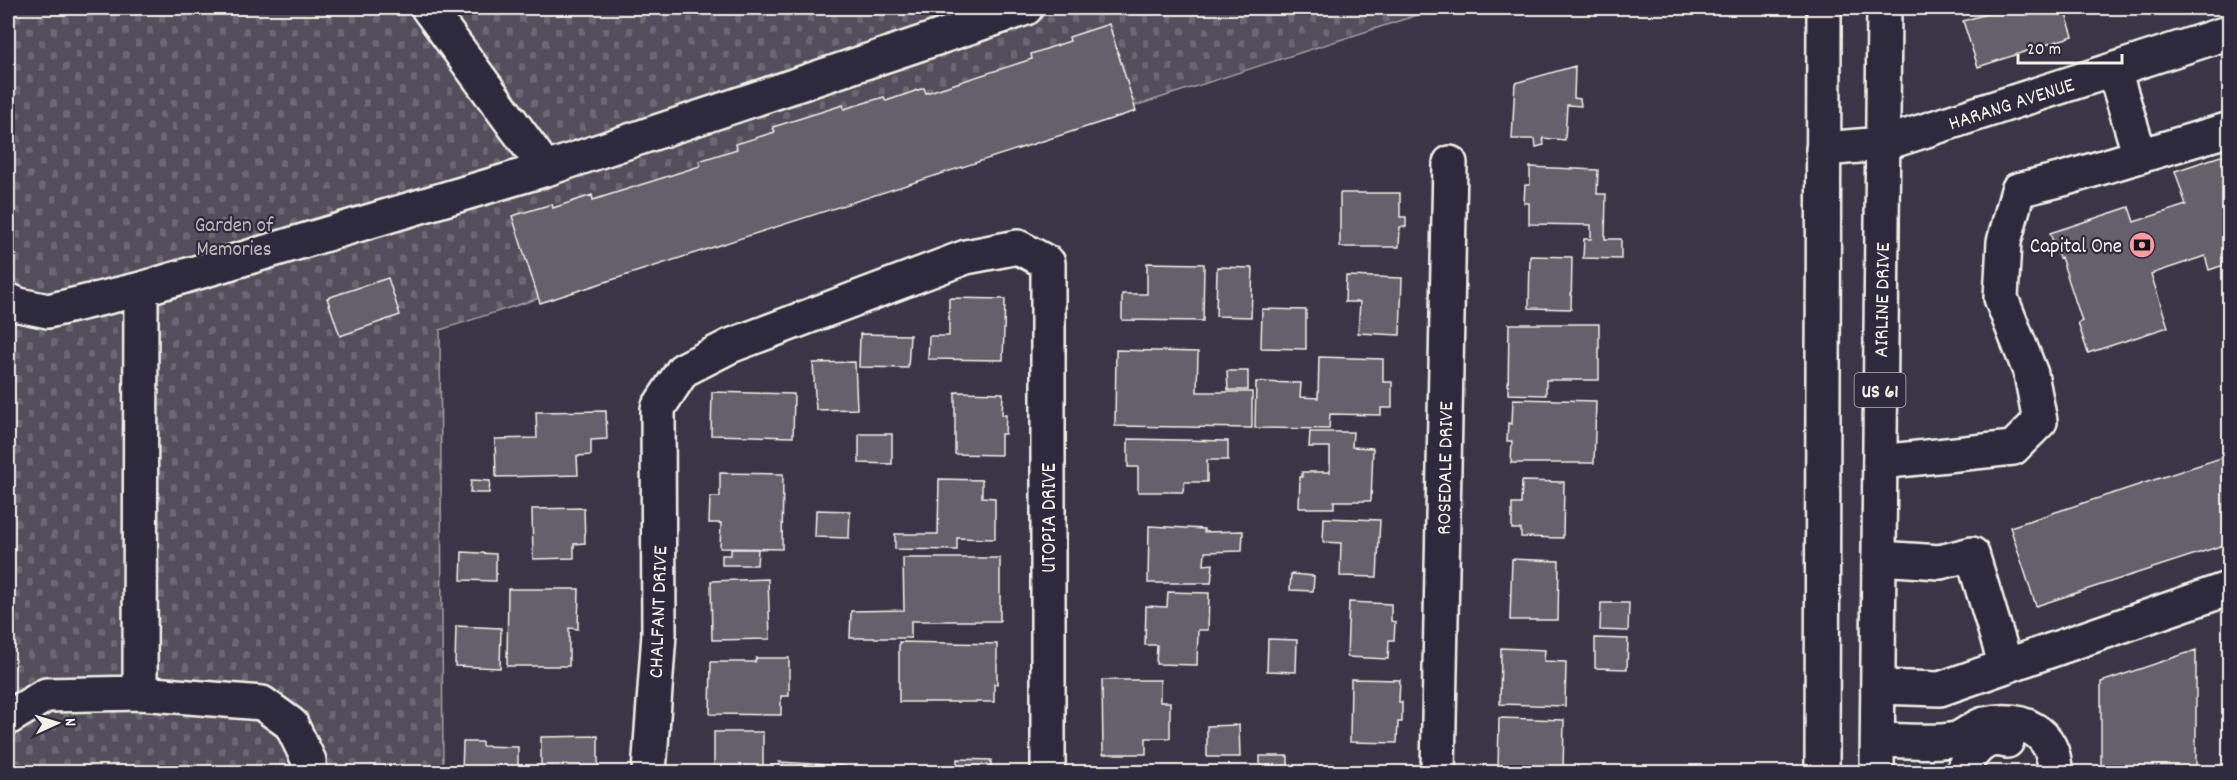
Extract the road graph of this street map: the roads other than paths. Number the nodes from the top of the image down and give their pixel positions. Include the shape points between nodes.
1 (429, 8) edge
2 (1026, 8) edge
3 (1824, 8) edge
4 (1884, 8) edge
5 (2229, 32) edge
6 (2114, 70) junction
7 (2229, 129) edge
8 (1883, 144) junction
9 (1823, 149) junction
10 (2155, 151) junction
11 (1450, 163) dead end
12 (546, 169) junction
13 (1048, 263) joint
14 (141, 289) junction
15 (8, 300) edge
16 (1880, 462) junction
17 (1879, 558) junction
18 (2229, 588) edge
19 (2006, 666) junction
20 (1878, 687) junction
21 (140, 693) junction
22 (8, 718) edge
23 (1878, 740) junction
24 (309, 772) edge
25 (649, 772) edge
26 (1048, 772) edge
27 (1438, 772) edge
28 (1822, 772) edge
29 (1877, 772) edge
30 (1964, 772) edge
31 (2038, 772) edge
32 (2055, 772) edge

1 - 12 main road
2 - 12 main road
3 - 9 main road
4 - 8 main road, AIRLINE DRIVE / US 61
5 - 6 main road, HARANG AVENUE
6 - 8 main road, HARANG AVENUE
6 - 10 main road
7 - 10 main road
8 - 9 main road, HARANG AVENUE
8 - 16 main road, AIRLINE DRIVE / US 61
9 - 28 main road
10 - 16 main road via 2018,190 2004,243 2001,298 2031,374 2040,421 2013,448
11 - 27 main road, ROSEDALE DRIVE
12 - 14 main road
13 - 25 main road, CHALFANT DRIVE via 1018,247 966,257 730,346 683,370 658,408 659,634
13 - 26 main road, UTOPIA DRIVE
14 - 15 main road via 48,311
14 - 21 main road
16 - 17 main road, AIRLINE DRIVE / US 61
17 - 19 main road via 1940,562 1972,554
17 - 20 main road, AIRLINE DRIVE / US 61
18 - 19 main road
19 - 20 main road via 1940,689
20 - 23 main road, AIRLINE DRIVE / US 61
21 - 22 main road via 46,695
21 - 24 main road via 261,703 291,724 309,761
23 - 29 main road, AIRLINE DRIVE / US 61
23 - 32 main road via 1957,738 1984,724 2020,723 2043,735 2055,760
30 - 31 main road via 1975,750 1991,740 2016,741 2032,753

